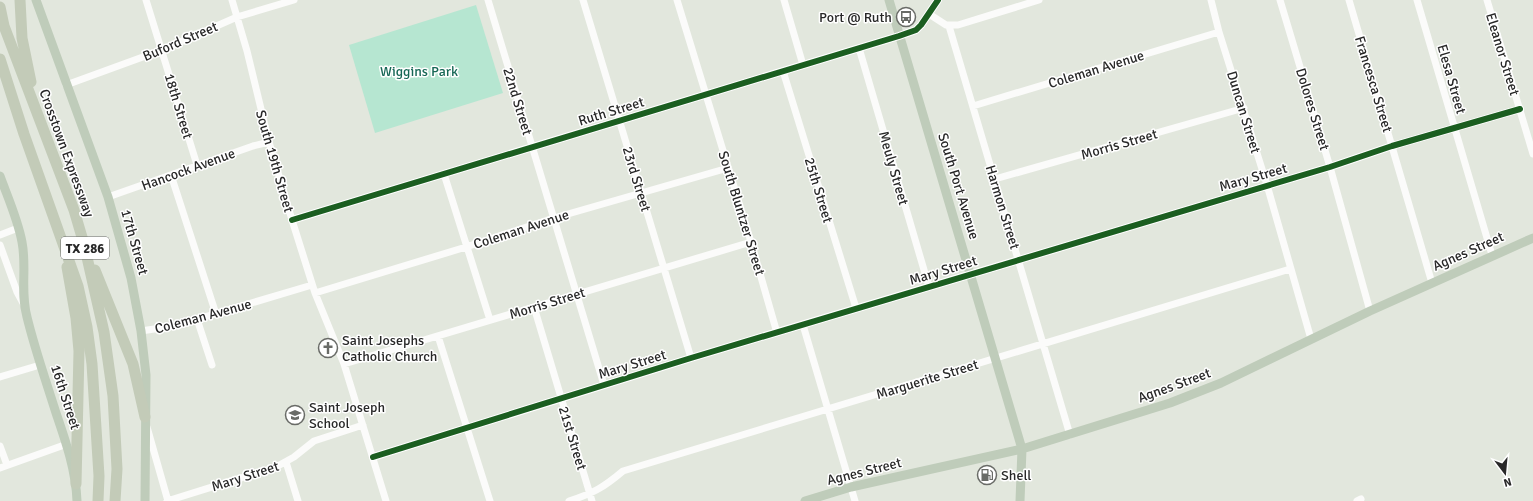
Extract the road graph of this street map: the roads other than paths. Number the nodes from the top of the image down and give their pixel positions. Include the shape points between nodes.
1 (20, 0) edge
2 (36, 0) edge
3 (146, 0) edge
4 (232, 0) edge
5 (294, 0) edge
6 (488, 0) edge
7 (583, 0) edge
8 (677, 0) edge
9 (784, 0) edge
10 (888, 0) edge
11 (938, 0) edge
12 (1039, 0) edge
13 (1211, 0) edge
14 (1280, 0) edge
15 (1349, 0) edge
16 (1417, 0) edge
17 (1487, 0) edge
18 (0, 8) edge
19 (928, 14) junction
20 (237, 17) junction
21 (950, 26) junction
22 (1219, 32) junction
23 (899, 36) junction
24 (859, 48) junction
25 (162, 50) junction
26 (0, 59) edge
27 (803, 65) junction
28 (783, 71) junction
29 (0, 85) edge
30 (66, 85) junction
31 (706, 94) junction
32 (973, 106) junction
33 (1244, 108) junction
34 (1520, 109) junction
35 (40, 120) junction
36 (619, 121) junction
37 (1453, 128) junction
38 (24, 134) junction
39 (269, 142) junction
40 (1392, 146) junction
41 (532, 147) junction
42 (1533, 154) edge
43 (197, 165) junction
44 (1330, 167) junction
45 (728, 168) junction
46 (171, 174) junction
47 (444, 174) junction
48 (0, 176) edge
49 (995, 179) junction
50 (1267, 185) junction
51 (641, 193) junction
52 (108, 197) junction
53 (554, 218) junction
54 (292, 220) junction
55 (18, 228) junction
56 (0, 235) edge
57 (1533, 238) edge
58 (751, 242) junction
59 (64, 244) junction
60 (84, 244) junction
61 (0, 245) edge
62 (466, 247) junction
63 (1492, 255) junction
64 (1019, 260) junction
65 (663, 268) junction
66 (1290, 269) junction
67 (971, 274) junction
68 (1432, 283) junction
69 (312, 284) junction
70 (929, 287) junction
71 (315, 293) junction
72 (577, 294) junction
73 (23, 303) junction
74 (534, 307) junction
75 (856, 308) junction
76 (1370, 311) junction
77 (216, 314) junction
78 (198, 319) junction
79 (490, 320) junction
80 (803, 324) junction
81 (141, 331) junction
82 (777, 333) junction
83 (438, 336) junction
84 (1311, 339) junction
85 (1043, 344) junction
86 (691, 358) junction
87 (996, 358) junction
88 (344, 364) junction
89 (40, 365) junction
90 (212, 365) dead end
91 (0, 377) edge
92 (604, 385) junction
93 (561, 398) junction
94 (828, 409) junction
95 (145, 417) junction
96 (364, 425) junction
97 (466, 428) junction
98 (1070, 435) junction
99 (66, 444) junction
100 (0, 446) edge
101 (1022, 449) junction
102 (373, 457) junction
103 (286, 462) junction
104 (4, 466) edge
105 (76, 484) junction
106 (851, 487) junction
107 (591, 498) edge
108 (77, 501) edge
109 (98, 501) edge
110 (115, 501) edge
111 (145, 501) edge
112 (168, 501) edge
113 (298, 501) edge
114 (386, 501) edge
115 (490, 501) edge
116 (570, 501) edge
117 (804, 501) edge
118 (854, 501) edge
119 (1020, 501) edge

1 - 35 highway via 22,38
2 - 30 main road, 17th Street
3 - 25 street, 18th Street
4 - 20 street, South 19th Street
5 - 20 street, Buford Street
6 - 41 street, 22nd Street
7 - 36 street, 23rd Street
8 - 31 street, South Bluntzer Street
9 - 27 street
10 - 23 main road, South Port Avenue
11 - 19 street, Ruth Street
12 - 21 street
13 - 22 street, Duncan Street
14 - 44 street, Dolores Street
15 - 40 street, Francesca Street
16 - 37 street, Elesa Street
17 - 34 street, Eleanor Street
18 - 35 highway, Crosstown Expressway / TX 286 via 4,26
19 - 21 street
19 - 23 street, Ruth Street via 916,30
20 - 25 street, Buford Street
20 - 39 street, South 19th Street
21 - 32 street, Harmon Street
22 - 32 street, Coleman Avenue
22 - 33 street, Duncan Street
23 - 24 street, Ruth Street
23 - 67 main road, South Port Avenue
24 - 27 street, Ruth Street
24 - 70 street, Meuly Street
25 - 30 street, Buford Street
25 - 43 street, 18th Street
26 - 38 highway, TX 286
27 - 28 street, Ruth Street
28 - 31 street, Ruth Street
28 - 75 street, 25th Street
29 - 38 highway
30 - 52 main road, 17th Street
31 - 36 street, Ruth Street
31 - 45 street, South Bluntzer Street
32 - 49 street, Harmon Street
33 - 49 street, Morris Street
33 - 50 street, Duncan Street
34 - 37 street, Mary Street
34 - 42 street, Eleanor Street
35 - 60 highway, Crosstown Expressway / TX 286
36 - 41 street, Ruth Street
36 - 51 street, 23rd Street
37 - 40 street, Mary Street
37 - 63 street, Elesa Street
38 - 59 highway, TX 286
39 - 43 street, Hancock Avenue
39 - 54 street, South 19th Street
40 - 44 street, Mary Street
40 - 68 street, Francesca Street
41 - 47 street, Ruth Street
41 - 53 street, 22nd Street
43 - 46 street, Hancock Avenue
44 - 50 street, Mary Street
44 - 76 street, Dolores Street
45 - 51 street, Coleman Avenue
45 - 58 street, South Bluntzer Street
46 - 52 street, Hancock Avenue
46 - 77 street
47 - 54 street, Ruth Street
47 - 62 street
48 - 55 main road, 16th Street
49 - 64 street, Harmon Street
50 - 64 street, Mary Street
50 - 66 street, Duncan Street
51 - 53 street, Coleman Avenue
51 - 65 street, 23rd Street
52 - 81 main road, 17th Street via 131,278
53 - 62 street, Coleman Avenue
53 - 72 street, 22nd Street
54 - 69 street, South 19th Street
55 - 56 street
55 - 73 main road, 16th Street via 24,261
57 - 63 main road, Agnes Street
58 - 65 street, Morris Street
58 - 82 street, South Bluntzer Street
59 - 105 highway via 79,351
59 - 109 highway, TX 286 via 78,286 92,364 99,469
60 - 95 highway via 132,364
60 - 110 highway, Crosstown Expressway / TX 286 via 104,332 113,396 117,469
61 - 73 street, 16th Street
62 - 71 street, Coleman Avenue
62 - 79 street
63 - 68 main road, Agnes Street
64 - 67 street, Mary Street
64 - 85 street, Harmon Street
65 - 72 street, Morris Street
65 - 86 street, 23rd Street
66 - 84 street, Duncan Street
66 - 85 street, Marguerite Street
67 - 70 street, Mary Street
67 - 87 main road, South Port Avenue
68 - 76 main road, Agnes Street
69 - 71 street, South 19th Street
69 - 77 street, Coleman Avenue
70 - 75 street, Mary Street
71 - 88 street, South 19th Street
72 - 74 street, Morris Street
72 - 92 street, 22nd Street
73 - 89 main road, 16th Street
74 - 79 street, Morris Street
74 - 93 street, 21st Street
75 - 80 street, Mary Street
76 - 84 main road, Agnes Street
77 - 78 street, Coleman Avenue
78 - 81 street, Coleman Avenue
78 - 90 street
79 - 83 street, Morris Street
80 - 82 street, Mary Street
80 - 94 street
81 - 95 main road, 17th Street via 146,375
82 - 86 street, Mary Street
83 - 88 street, Morris Street
83 - 97 street
84 - 98 main road, Agnes Street via 1170,404
85 - 87 street, Marguerite Street
85 - 98 street, Harmon Street
86 - 92 street, Mary Street
87 - 94 street, Marguerite Street
87 - 101 main road, South Port Avenue
88 - 96 street, South 19th Street
89 - 91 street
89 - 99 main road, 16th Street
92 - 93 street, Mary Street
93 - 97 street, Mary Street
93 - 107 street, 21st Street
94 - 106 street
94 - 107 street, Marguerite Street via 623,471
95 - 111 main road
95 - 112 street, 17th Street
96 - 102 street, South 19th Street
96 - 103 street, Mary Street via 314,441
97 - 102 street, Mary Street
97 - 115 street
98 - 101 main road, Agnes Street
99 - 104 street
99 - 105 main road, 16th Street
100 - 104 street
101 - 106 main road, Agnes Street
101 - 119 main road, South Port Avenue
102 - 114 street, South 19th Street
103 - 112 street, Mary Street
103 - 113 street
105 - 108 main road, 16th Street
106 - 117 main road, Agnes Street
106 - 118 street
107 - 116 street, Marguerite Street

